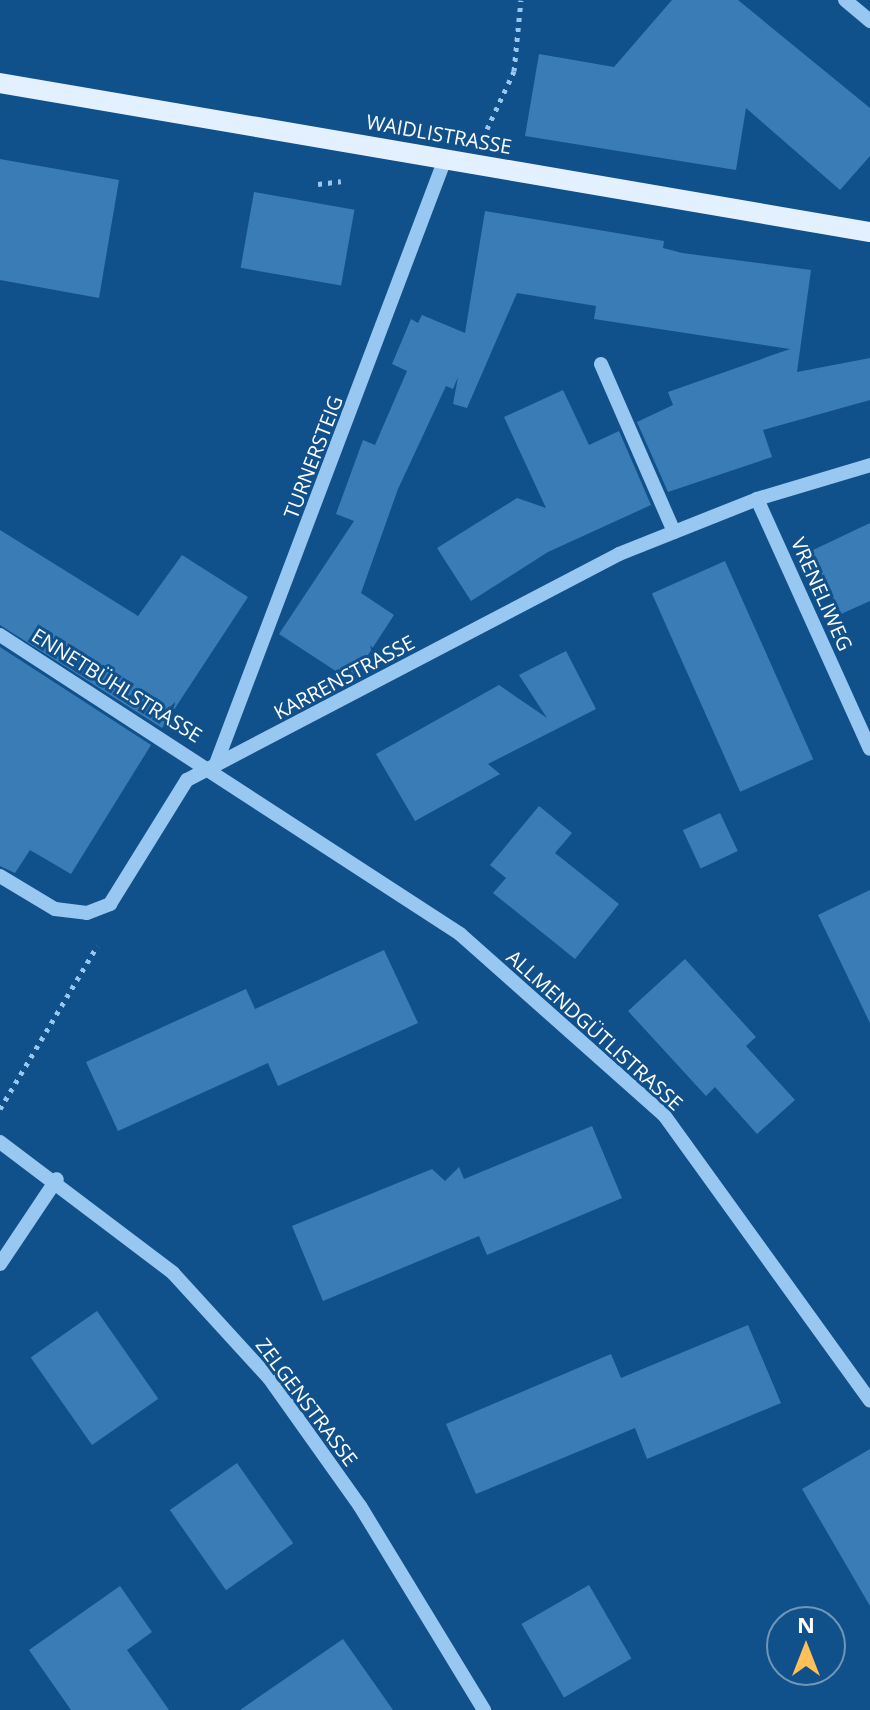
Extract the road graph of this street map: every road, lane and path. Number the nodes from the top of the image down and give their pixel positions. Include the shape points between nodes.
1 (521, 0) edge
2 (845, 0) edge
3 (870, 21) edge
4 (0, 83) edge
5 (487, 129) dead end
6 (445, 159) junction
7 (318, 184) dead end
8 (357, 184) dead end
9 (870, 232) edge
10 (601, 364) dead end
11 (870, 465) edge
12 (757, 499) junction
13 (674, 532) junction
14 (0, 635) edge
15 (870, 749) edge
16 (214, 769) junction
17 (0, 876) edge
18 (110, 904) junction
19 (0, 1109) edge
20 (0, 1142) edge
21 (57, 1179) junction
22 (0, 1264) edge
23 (870, 1401) edge
24 (484, 1710) edge

1 - 5 path via 514,71
2 - 3 street
4 - 6 main road, WAIDLISTRASSE
6 - 9 main road, WAIDLISTRASSE
6 - 16 street, TURNERSTEIG
7 - 8 path
10 - 13 street
11 - 12 street, KARRENSTRASSE
12 - 13 street, KARRENSTRASSE
12 - 15 street, VRENELIWEG
13 - 16 street, KARRENSTRASSE
14 - 16 street, ENNETBÜHLSTRASSE
16 - 18 street, KARRENSTRASSE via 187,780
16 - 23 street, ALLMENDGÜTLISTRASSE via 460,934 664,1115
17 - 18 street via 55,909 87,913
18 - 19 path via 108,928
20 - 21 street, ZELGENSTRASSE
21 - 22 street
21 - 24 street, ZELGENSTRASSE via 173,1273 269,1378 360,1506

